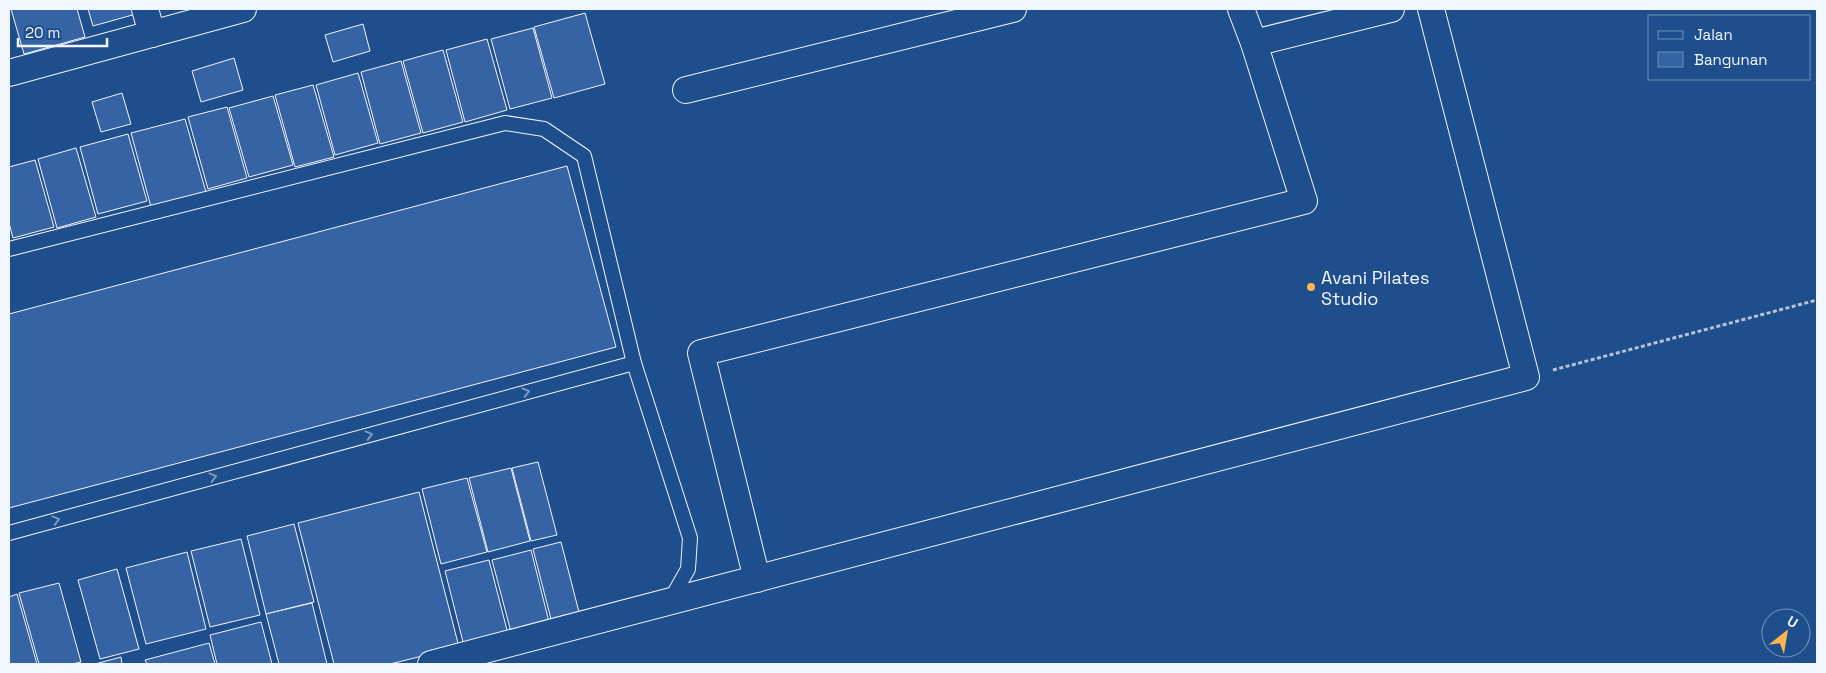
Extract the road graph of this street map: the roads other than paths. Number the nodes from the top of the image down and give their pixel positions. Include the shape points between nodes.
1 (145, 9) edge
2 (243, 9) edge
3 (1013, 9) edge
4 (1241, 9) edge
5 (1391, 9) edge
6 (1431, 9) edge
7 (152, 34) junction
8 (1254, 43) junction
9 (9, 73) edge
10 (686, 90) dead end
11 (9, 249) edge
12 (634, 363) junction
13 (9, 533) edge
14 (757, 579) junction
15 (670, 601) junction
16 (431, 664) edge

1 - 7 street
2 - 7 street
3 - 10 street
4 - 8 street
5 - 8 street
6 - 14 street via 1526,377
7 - 9 street
8 - 14 street via 1304,201 701,354
11 - 12 lane via 505,123 544,129 584,156
13 -> 12 lane
12 - 15 lane via 690,538 688,569
14 - 15 street
15 - 16 street

